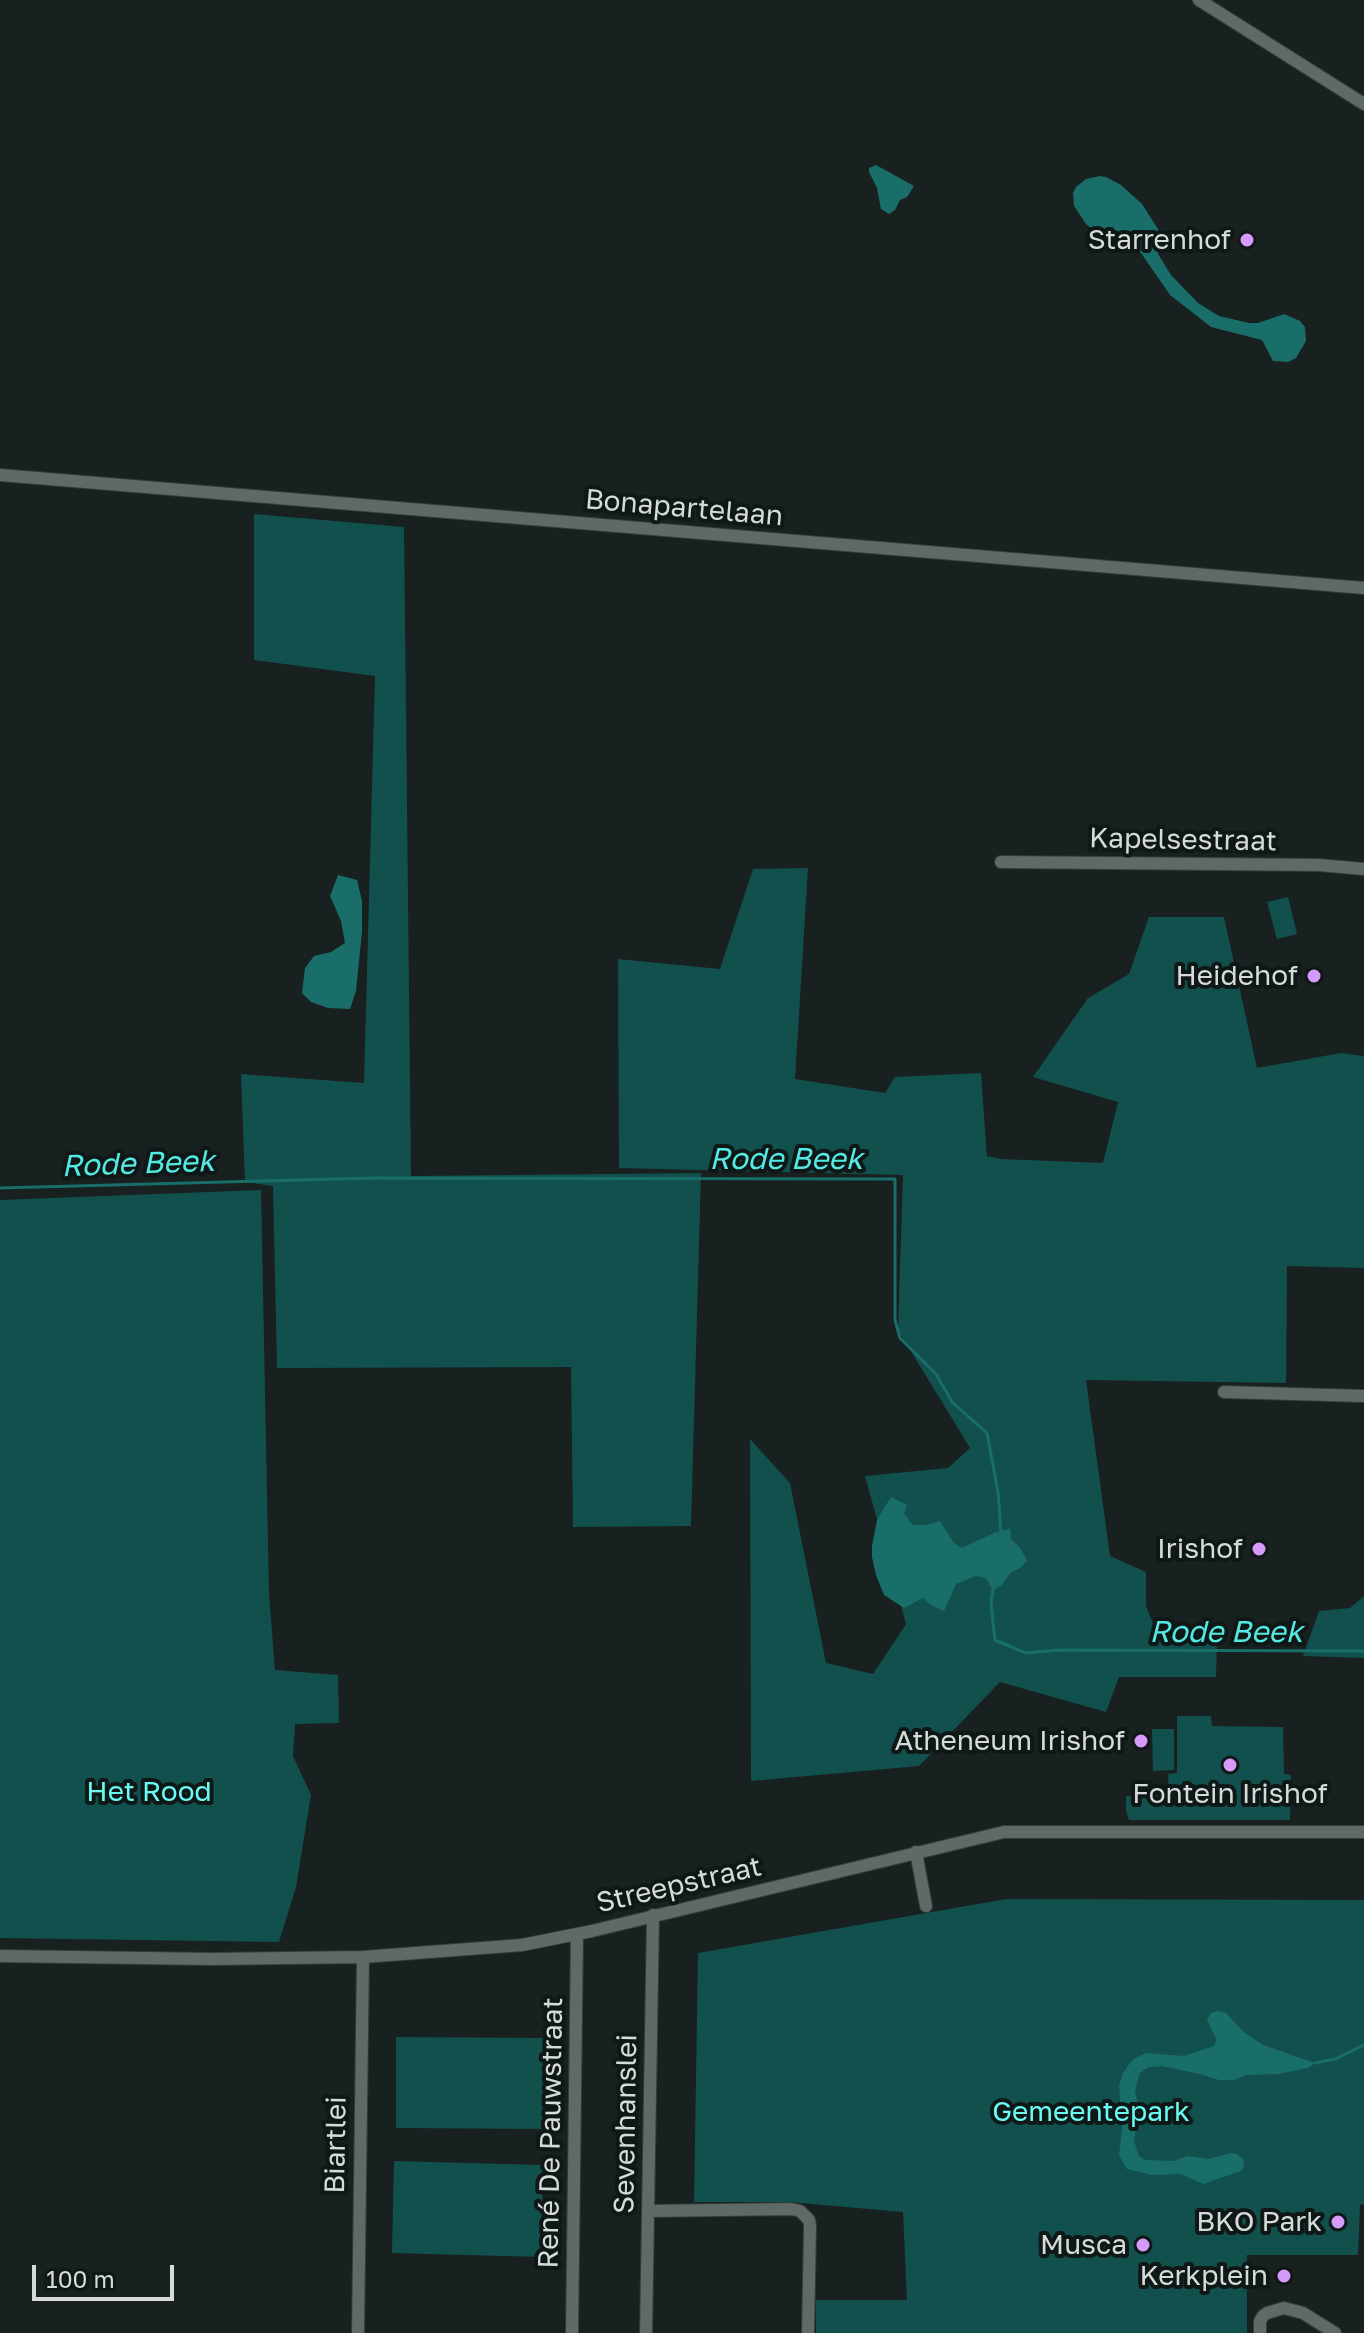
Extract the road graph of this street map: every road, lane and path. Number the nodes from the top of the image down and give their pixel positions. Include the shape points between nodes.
1 (1199, 0) edge
2 (1364, 104) edge
3 (0, 475) edge
4 (1364, 588) edge
5 (1001, 862) dead end
6 (1364, 869) edge
7 (1224, 1392) dead end
8 (1364, 1396) edge
9 (1364, 1832) edge
10 (916, 1852) junction
11 (926, 1906) dead end
12 (653, 1915) junction
13 (577, 1934) junction
14 (0, 1956) edge
15 (363, 1957) junction
16 (649, 2211) junction
17 (358, 2333) edge
18 (572, 2333) edge
19 (646, 2333) edge
20 (808, 2333) edge
21 (1260, 2333) edge
22 (1335, 2333) edge

1 - 2 street
3 - 4 street, Bonapartelaan
5 - 6 street, Kapelsestraat
7 - 8 street
9 - 10 street, Streepstraat via 1004,1832
10 - 11 street
10 - 12 street, Streepstraat
12 - 13 street, Streepstraat
12 - 16 street, Sevenhanslei
13 - 15 street, Streepstraat via 522,1945
13 - 18 street, René De Pauwstraat
14 - 15 street, Streepstraat
15 - 17 street, Biartlei
16 - 19 street, Sevenhanslei
16 - 20 street via 800,2211 810,2226
21 - 22 street via 1267,2313 1284,2308

